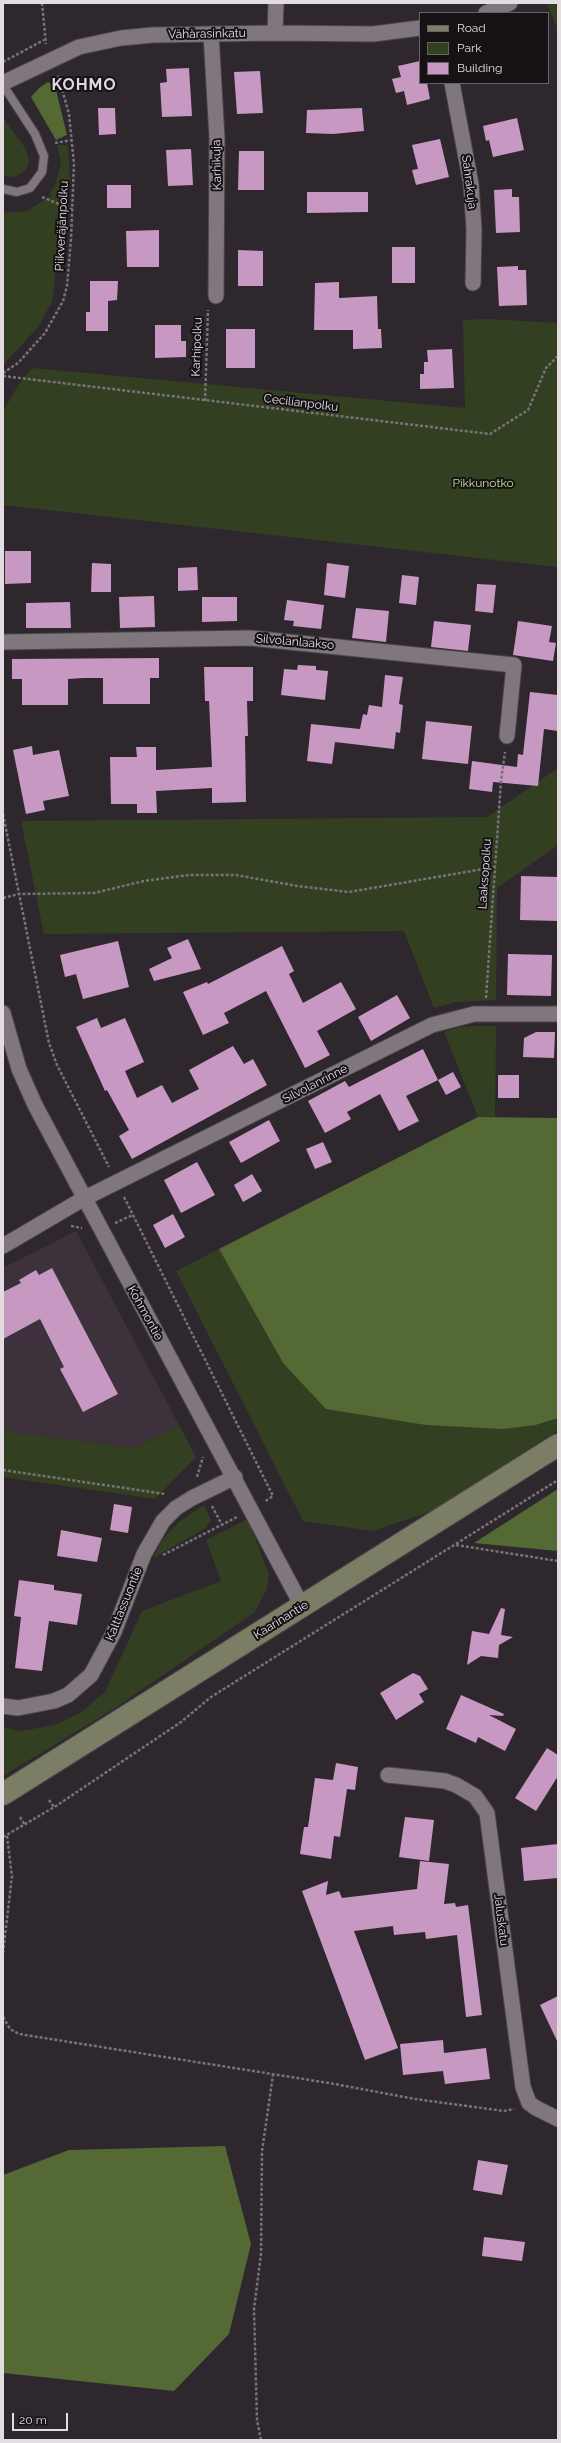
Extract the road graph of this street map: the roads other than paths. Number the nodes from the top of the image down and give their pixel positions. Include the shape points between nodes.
1 (276, 3) edge
2 (510, 3) edge
3 (488, 12) edge
4 (419, 28) edge
5 (275, 33) junction
6 (211, 34) junction
7 (3, 84) edge
8 (452, 84) edge
9 (3, 189) edge
10 (473, 283) dead end
11 (216, 296) road end
12 (3, 642) edge
13 (507, 736) road end
14 (3, 1013) edge
15 (558, 1014) edge
16 (83, 1199) junction
17 (3, 1246) edge
18 (558, 1445) edge
19 (235, 1477) junction
20 (302, 1606) junction
21 (3, 1706) edge
22 (388, 1775) dead end
23 (3, 1794) edge
24 (558, 2119) edge

1 - 5 street
2 - 3 street
4 - 5 street, Vähärasinkatu via 374,34
5 - 6 street, Vähärasinkatu
6 - 7 street, Vähärasinkatu via 121,38 79,47
6 - 11 street, Karhikuja via 217,138
7 - 9 lane via 38,140 44,160 42,172 30,188 18,192
8 - 10 street, Sahrakuja via 471,184 474,229
12 - 13 street, Silvolanlaakso via 250,638 514,665
14 - 16 street, Kohmontie via 28,1091
15 - 16 street, Silvolanrinne via 463,1015 432,1025
16 - 17 street, Silvolanrinne
16 - 19 street, Kohmontie
18 - 20 main road, Kaarinantie
19 - 20 street, Kohmontie
19 - 21 street, Kalttassuontie via 176,1508 153,1536 103,1657 91,1675 68,1695 54,1701 18,1708
20 - 23 main road, Kaarinantie
22 - 24 street, Jaluskatu via 445,1781 456,1785 475,1796 487,1813 520,2077 529,2103

